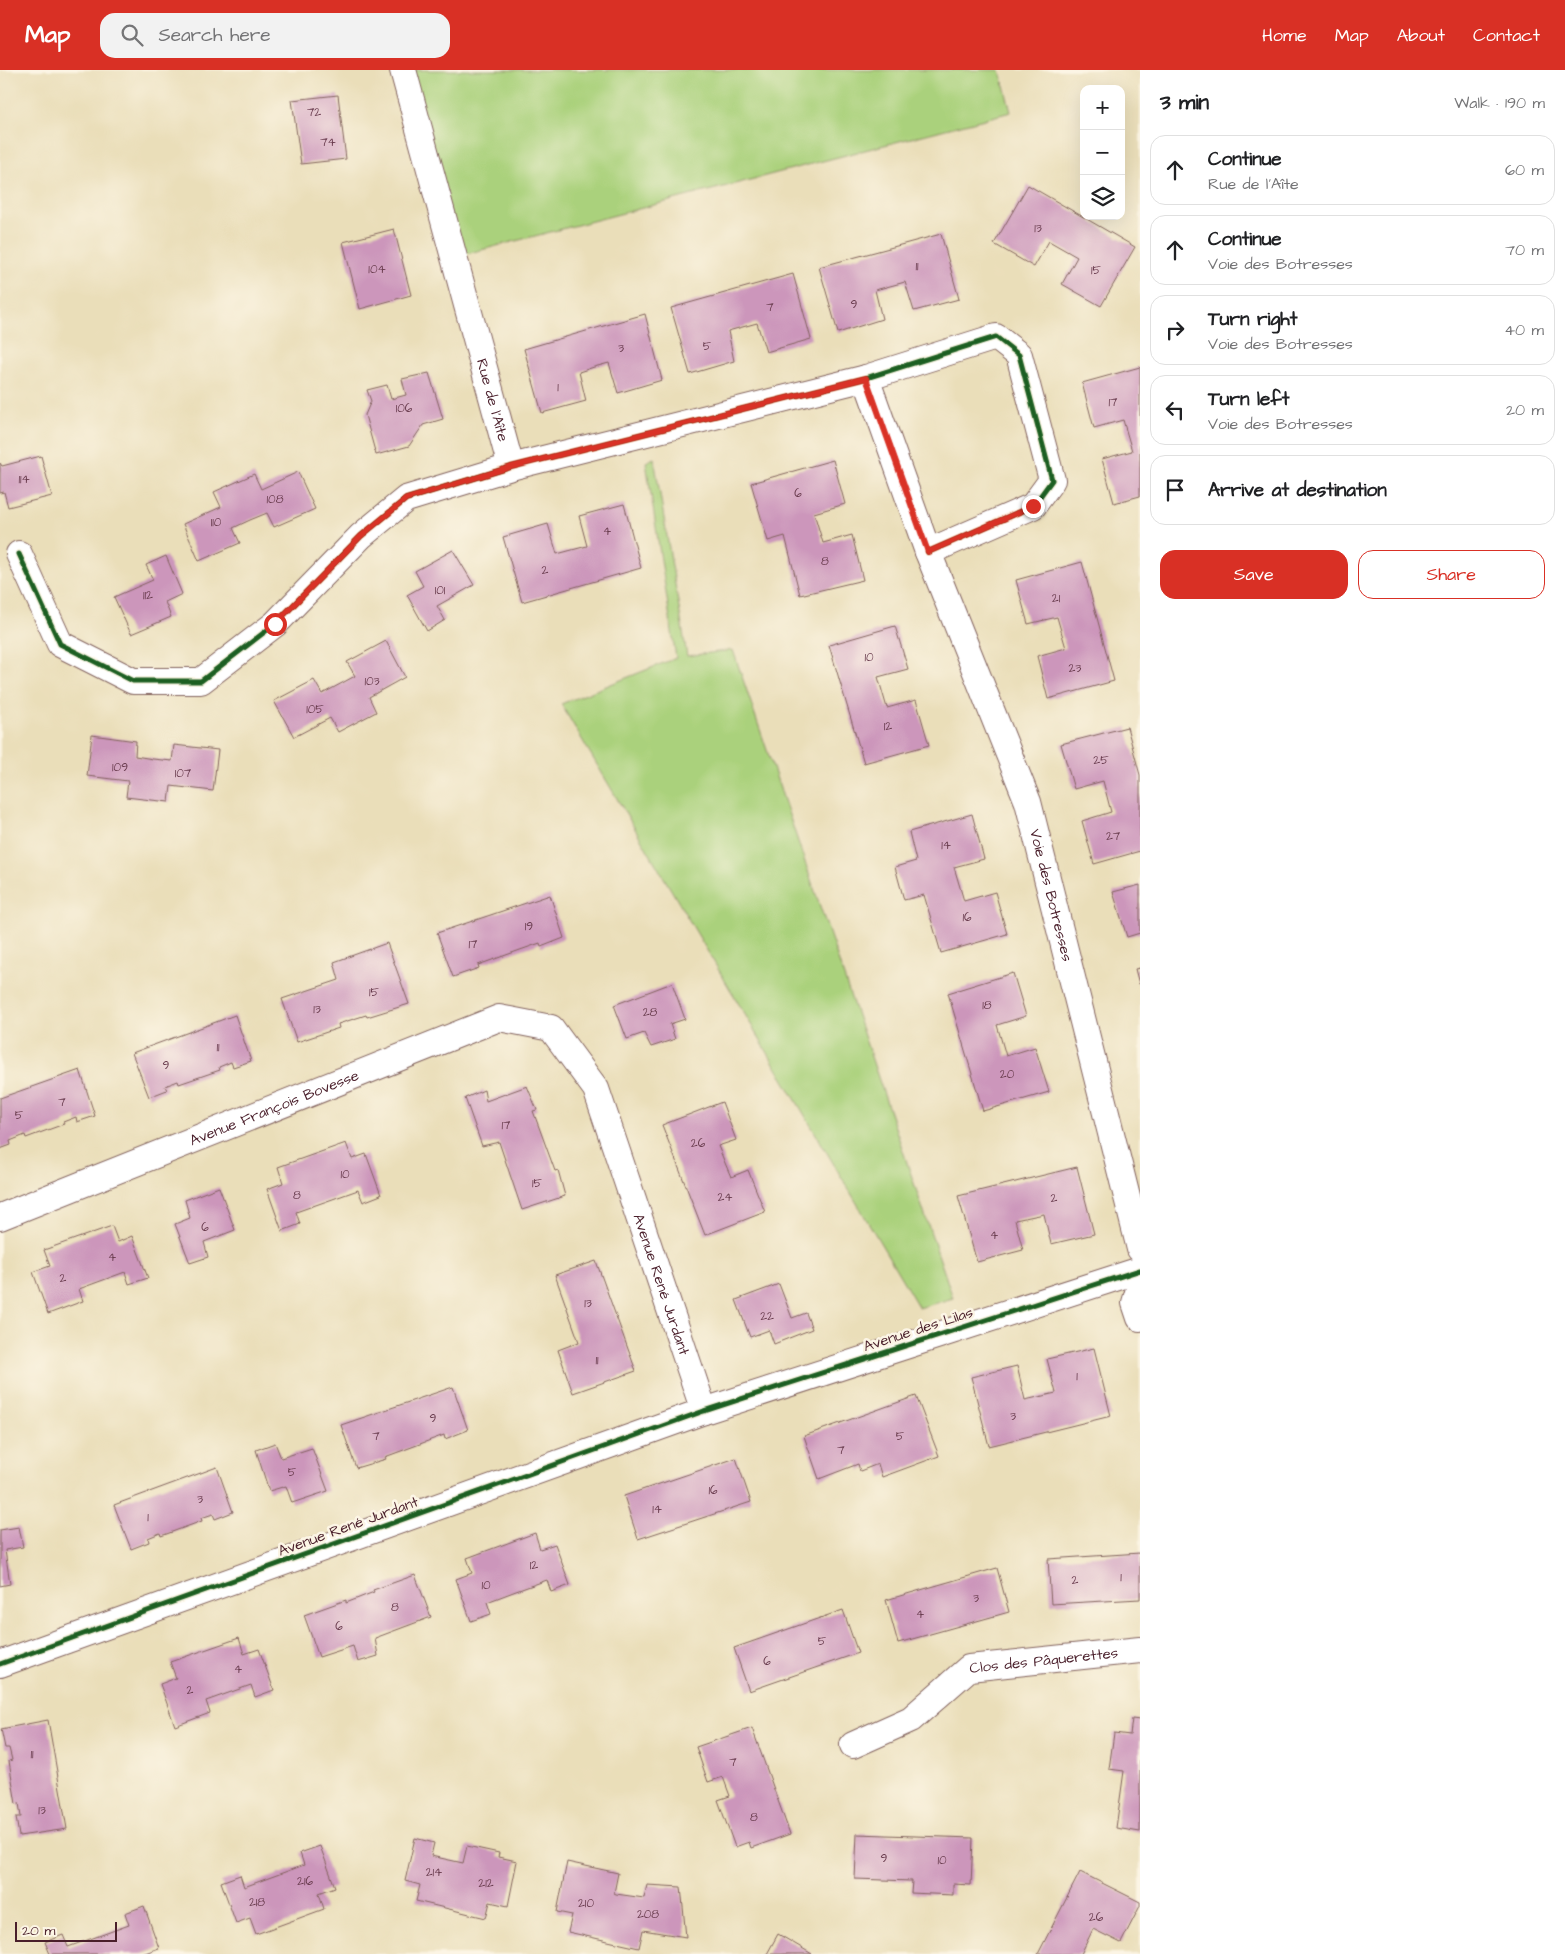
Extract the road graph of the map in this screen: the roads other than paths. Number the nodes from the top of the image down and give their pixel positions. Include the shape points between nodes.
1 (402, 70) edge
2 (866, 378) junction
3 (511, 467) junction
4 (928, 552) junction
5 (19, 554) dead end
6 (551, 1028) joint
7 (0, 1217) edge
8 (1140, 1249) edge
9 (1140, 1270) edge
10 (1140, 1286) edge
11 (1140, 1318) edge
12 (704, 1412) junction
13 (1140, 1650) edge
14 (0, 1664) edge
15 (854, 1745) dead end

1 - 3 street, Rue de l'Aîte
2 - 3 street
2 - 4 street, Voie des Botresses
2 - 4 street via 996,337 1019,355 1052,480 1033,506
3 - 5 street via 406,499 361,536 275,624 201,681 133,681 60,644
4 - 8 street, Voie des Botresses via 1028,802
6 - 7 street, Avenue François Bovesse via 499,1018
6 - 12 street, Avenue René Jurdant via 596,1089
9 - 12 street, Avenue des Lilas
10 - 11 street via 1135,1303
12 - 14 street, Avenue René Jurdant
13 - 15 street, Clos des Pâquerettes via 969,1668 911,1719

